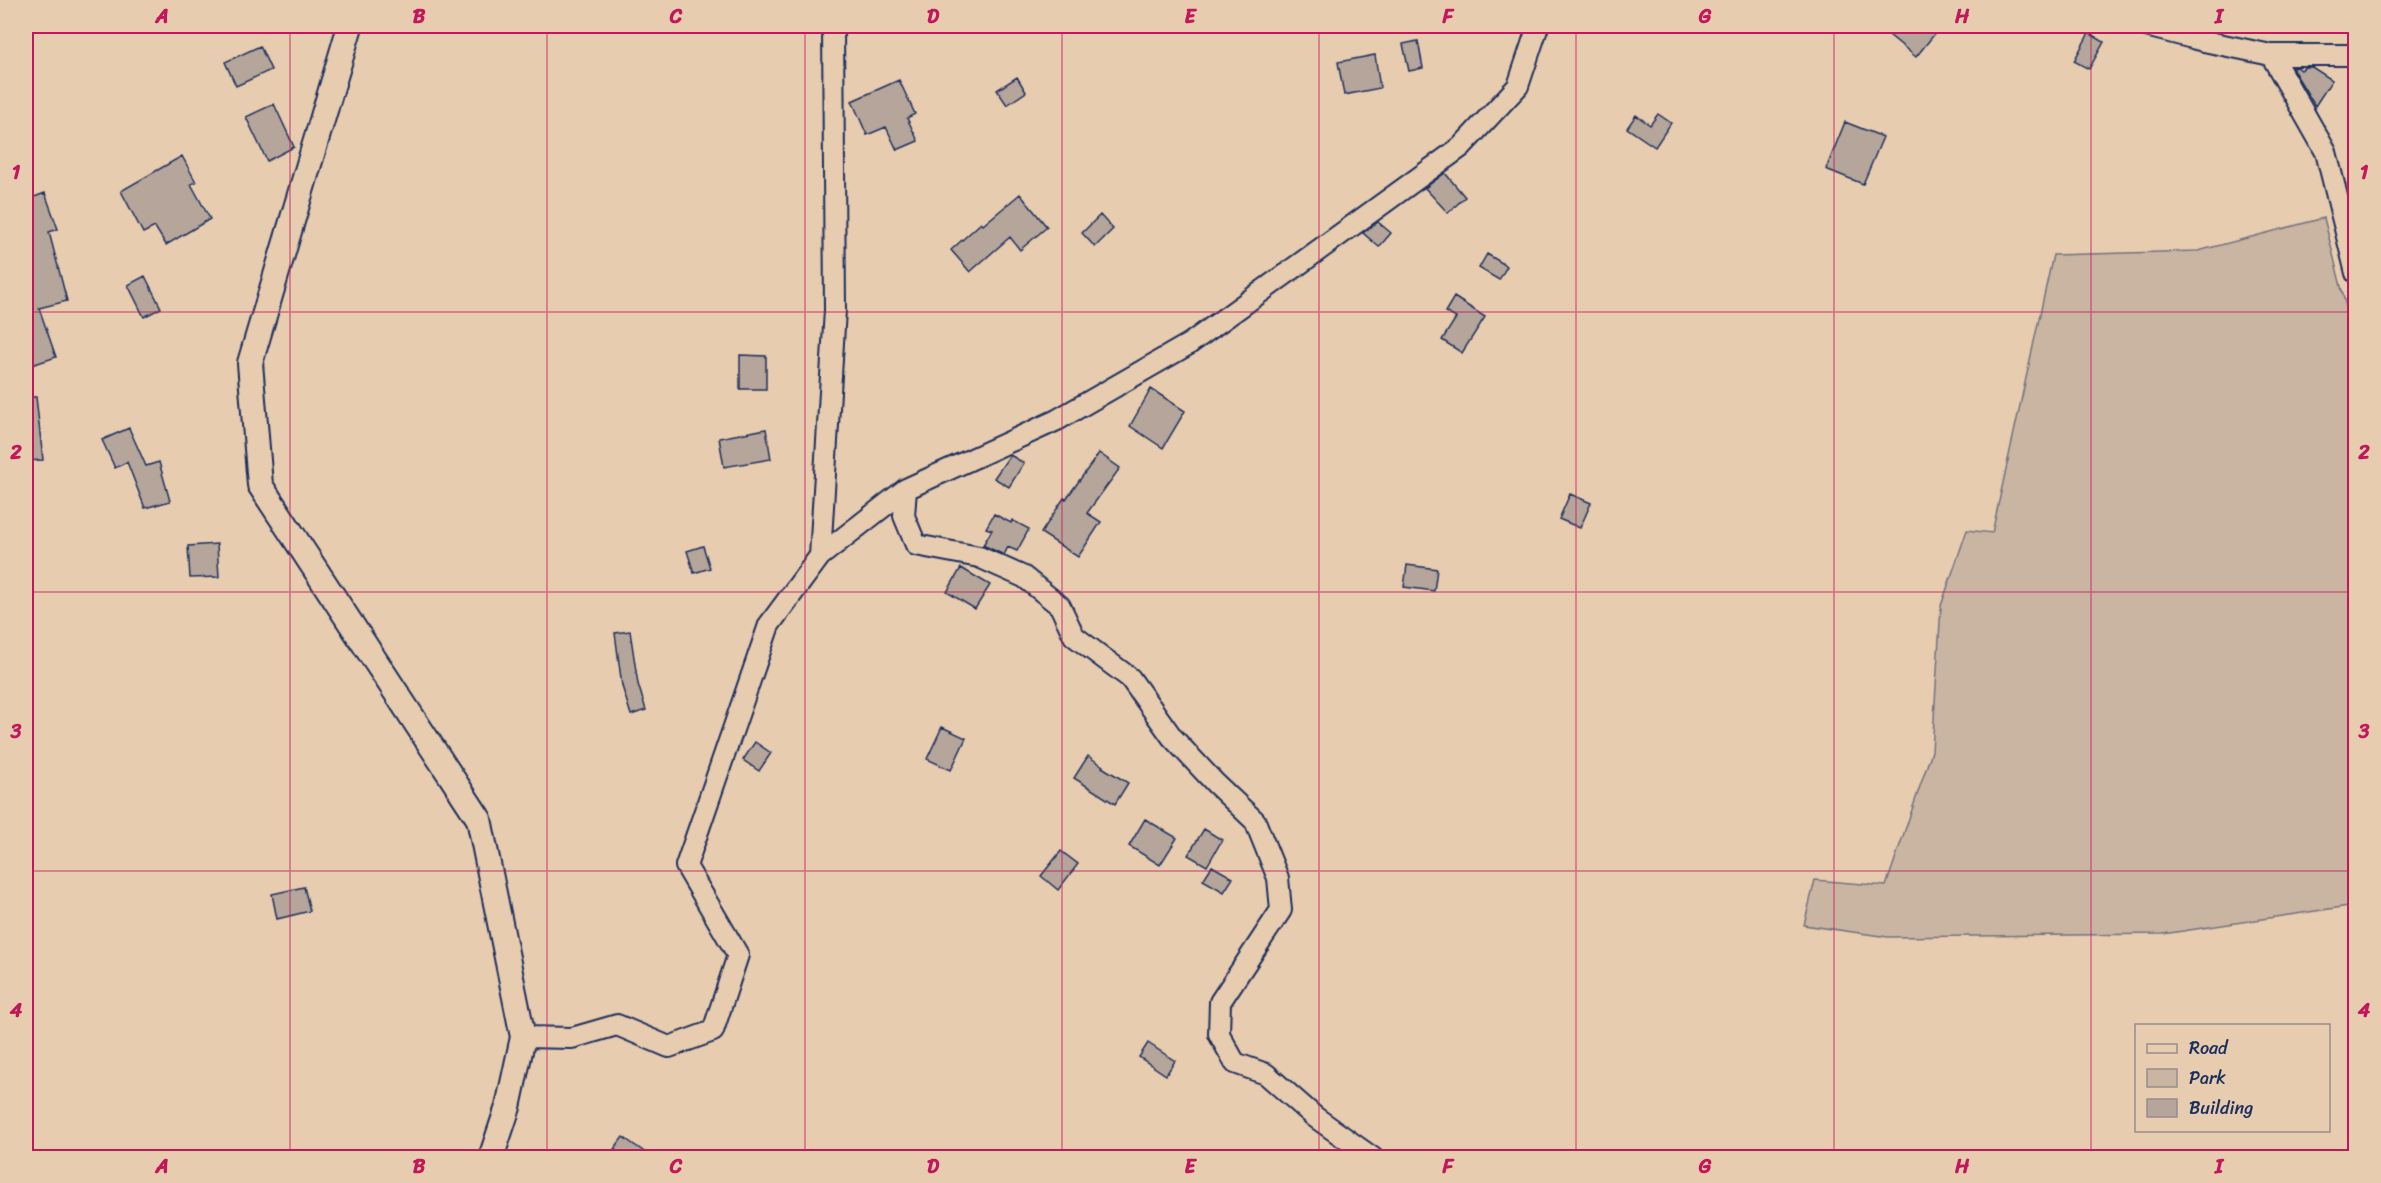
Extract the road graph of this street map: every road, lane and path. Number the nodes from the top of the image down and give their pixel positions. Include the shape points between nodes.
1 (350, 26) edge
2 (833, 26) edge
3 (1538, 26) edge
4 (2146, 26) edge
5 (2271, 55) junction
6 (2355, 55) edge
7 (2355, 273) edge
8 (906, 489) junction
9 (820, 556) junction
10 (524, 1037) junction
11 (491, 1158) edge
12 (1373, 1158) edge

1 - 10 street via 250,363 260,484 479,819
2 - 9 street via 835,310
3 - 8 street via 1518,86 1461,147 1189,344 1057,420
4 - 5 street
5 - 6 street
5 - 7 street via 2326,152
8 - 9 street
8 - 12 street via 904,516 916,545 979,557 1024,577 1060,606 1074,636 1130,678 1172,737 1256,821 1278,878 1281,910 1220,1002 1219,1034 1234,1063 1266,1074 1315,1118
9 - 10 street via 769,625 686,866 738,955 713,1031 669,1047 617,1026 572,1038
10 - 11 street

